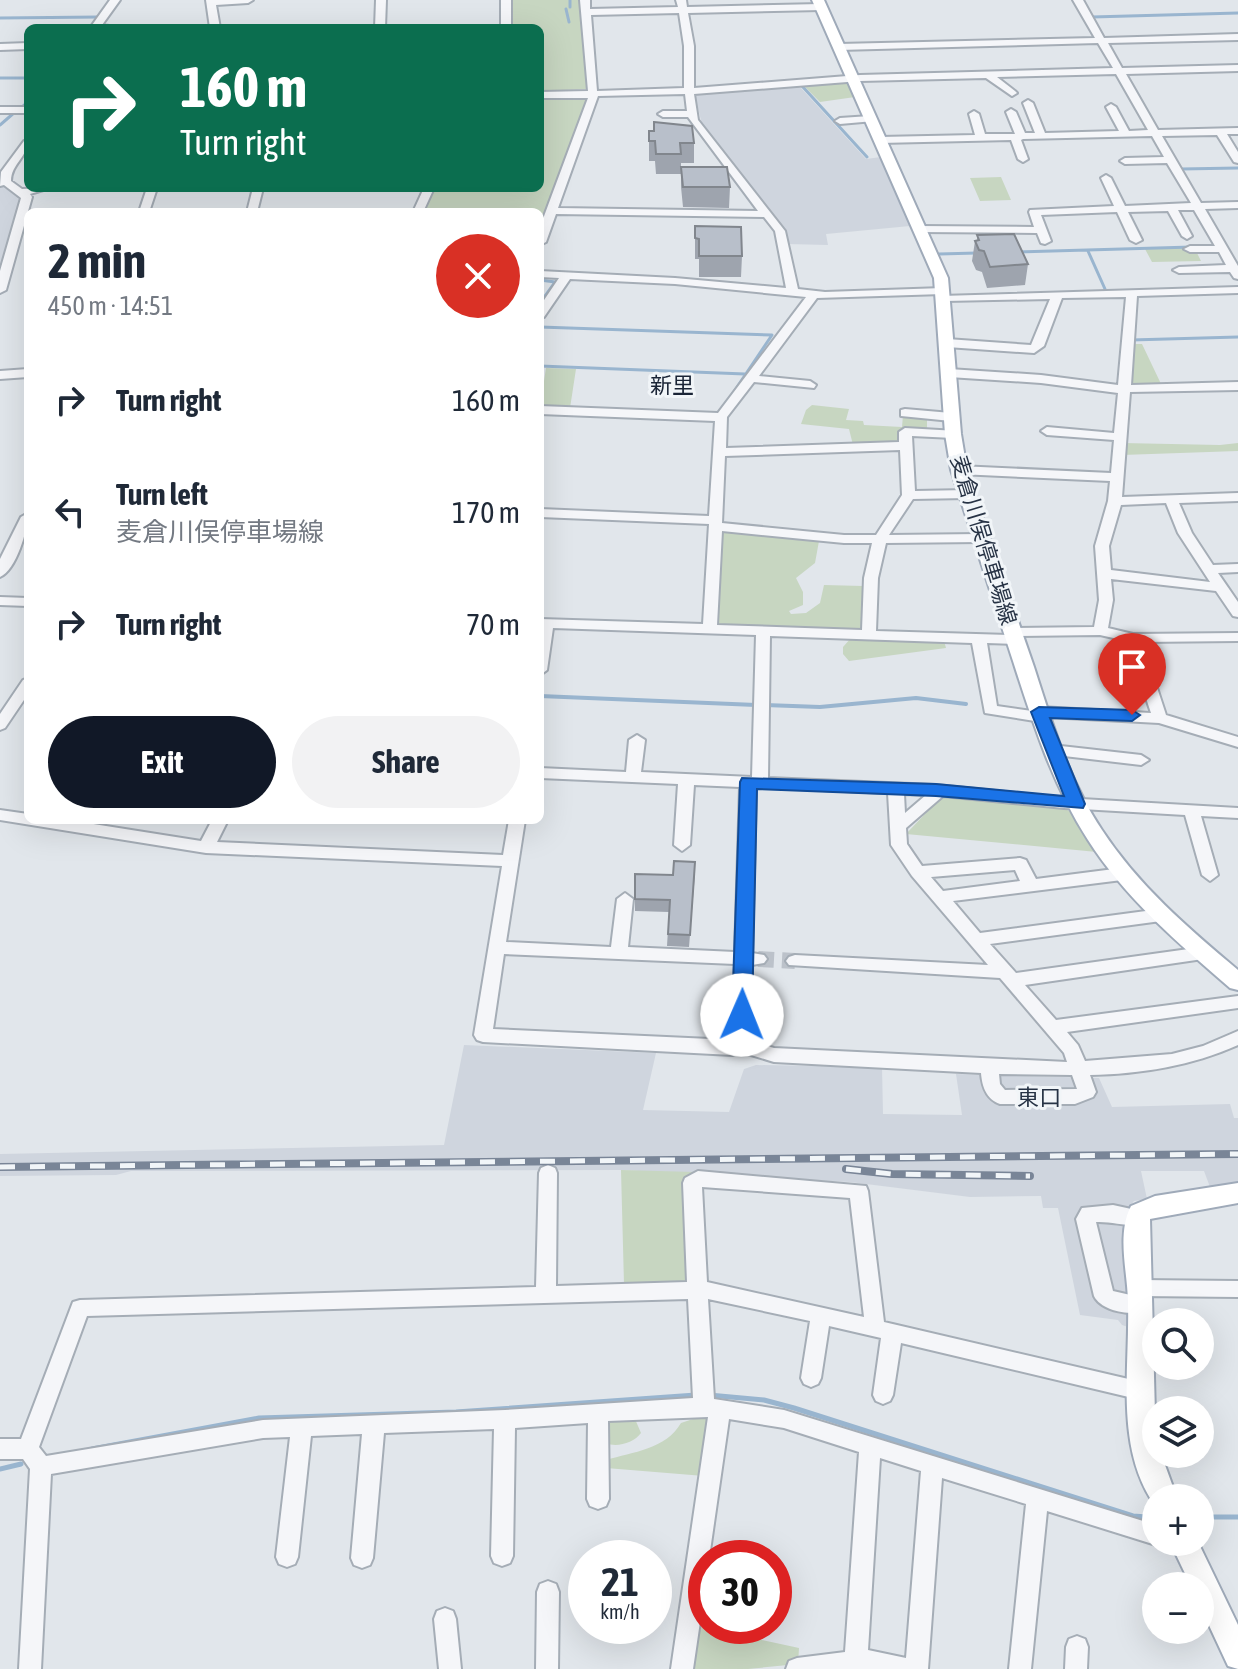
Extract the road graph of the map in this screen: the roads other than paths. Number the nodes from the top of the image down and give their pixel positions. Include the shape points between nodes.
1 (115, 0) edge
2 (248, 0) edge
3 (381, 0) edge
4 (506, 0) edge
5 (585, 0) edge
6 (1078, 0) edge
7 (211, 2) edge
8 (820, 4) edge
9 (683, 5) edge
10 (586, 12) junction
11 (99, 24) edge
12 (214, 24) edge
13 (380, 24) edge
14 (506, 24) edge
15 (1238, 37) edge
16 (1101, 41) junction
17 (24, 46) edge
18 (0, 47) edge
19 (839, 47) junction
20 (1238, 68) edge
21 (1120, 71) junction
22 (987, 74) junction
23 (853, 79) junction
24 (689, 91) junction
25 (1012, 93) dead end
26 (593, 94) junction
27 (544, 95) edge
28 (24, 101) edge
29 (1028, 103) dead end
30 (1111, 107) dead end
31 (0, 110) edge
32 (13, 110) junction
33 (24, 110) edge
34 (1011, 112) dead end
35 (663, 114) dead end
36 (692, 114) junction
37 (974, 114) dead end
38 (870, 119) junction
39 (840, 121) dead end
40 (1238, 131) edge
41 (1221, 132) junction
42 (1156, 133) junction
43 (1126, 134) junction
44 (1041, 136) junction
45 (1018, 137) junction
46 (981, 138) junction
47 (880, 140) junction
48 (24, 148) edge
49 (1023, 159) dead end
50 (1172, 160) junction
51 (1238, 160) edge
52 (1125, 161) dead end
53 (1106, 178) dead end
54 (3, 182) edge
55 (22, 192) joint
56 (1238, 205) edge
57 (1171, 207) junction
58 (1198, 207) junction
59 (1121, 209) junction
60 (552, 211) junction
61 (766, 214) junction
62 (920, 229) junction
63 (544, 232) edge
64 (1187, 236) dead end
65 (1136, 240) dead end
66 (1190, 249) dead end
67 (1222, 249) junction
68 (1179, 270) dead end
69 (1236, 272) edge
70 (544, 274) edge
71 (567, 275) junction
72 (0, 290) edge
73 (1238, 290) edge
74 (793, 292) junction
75 (1132, 293) junction
76 (814, 294) junction
77 (944, 294) junction
78 (1057, 295) junction
79 (544, 309) edge
80 (947, 343) junction
81 (24, 373) edge
82 (949, 373) junction
83 (0, 375) edge
84 (748, 378) junction
85 (810, 385) dead end
86 (1238, 386) edge
87 (1123, 389) junction
88 (544, 410) edge
89 (905, 413) dead end
90 (721, 417) junction
91 (952, 426) junction
92 (1047, 431) dead end
93 (1119, 437) junction
94 (904, 446) junction
95 (720, 452) junction
96 (959, 470) junction
97 (1116, 477) junction
98 (967, 494) junction
99 (909, 495) junction
100 (1238, 497) edge
101 (1171, 499) junction
102 (1115, 501) junction
103 (544, 513) edge
104 (717, 523) junction
105 (24, 525) edge
106 (880, 537) junction
107 (981, 538) junction
108 (1238, 568) edge
109 (1210, 569) junction
110 (0, 573) edge
111 (1105, 574) junction
112 (1220, 587) junction
113 (0, 601) edge
114 (24, 602) edge
115 (1238, 613) edge
116 (544, 623) edge
117 (710, 628) junction
118 (763, 631) junction
119 (1100, 631) junction
120 (869, 636) junction
121 (1015, 636) junction
122 (1238, 637) edge
123 (1133, 638) junction
124 (979, 639) junction
125 (24, 689) edge
126 (1040, 715) junction
127 (1160, 718) junction
128 (0, 725) edge
129 (637, 740) dead end
130 (1238, 742) edge
131 (1052, 750) junction
132 (1141, 760) dead end
133 (544, 773) edge
134 (633, 778) junction
135 (686, 780) junction
136 (754, 783) junction
137 (896, 789) junction
138 (936, 790) junction
139 (1076, 804) junction
140 (1191, 810) junction
141 (1238, 813) edge
142 (0, 815) edge
143 (24, 819) edge
144 (898, 823) junction
145 (57, 824) edge
146 (218, 824) edge
147 (517, 824) edge
148 (682, 845) dead end
149 (206, 847) junction
150 (512, 861) junction
151 (918, 872) junction
152 (1122, 874) junction
153 (1210, 875) dead end
154 (1031, 886) junction
155 (939, 897) junction
156 (625, 899) dead end
157 (1161, 915) junction
158 (978, 939) junction
159 (497, 948) junction
160 (1203, 953) junction
161 (619, 954) junction
162 (751, 959) junction
163 (795, 961) tunnel mouth
164 (1011, 976) junction
165 (1238, 982) edge
166 (1238, 1002) edge
167 (1053, 1027) junction
168 (1238, 1038) edge
169 (741, 1044) junction
170 (990, 1066) junction
171 (1079, 1069) junction
172 (548, 1173) dead end
173 (1238, 1193) edge
174 (1138, 1218) junction
175 (1238, 1289) edge
176 (698, 1290) junction
177 (546, 1294) junction
178 (1140, 1296) junction
179 (821, 1315) junction
180 (884, 1329) junction
181 (811, 1378) dead end
182 (1137, 1390) junction
183 (883, 1395) dead end
184 (712, 1408) junction
185 (598, 1412) junction
186 (505, 1419) junction
187 (374, 1423) junction
188 (1142, 1425) edge
189 (302, 1427) junction
190 (870, 1444) junction
191 (0, 1449) edge
192 (34, 1458) junction
193 (932, 1464) junction
194 (1037, 1498) junction
195 (598, 1499) dead end
196 (1142, 1531) edge
197 (502, 1556) dead end
198 (1191, 1556) edge
199 (287, 1557) dead end
200 (362, 1558) dead end
201 (548, 1592) dead end
202 (445, 1619) dead end
203 (1238, 1656) edge
204 (855, 1666) edge
205 (30, 1669) edge
206 (450, 1669) edge
207 (547, 1669) edge
208 (682, 1669) edge
209 (797, 1669) edge
210 (905, 1669) edge
211 (917, 1669) edge
212 (1020, 1669) edge

1 - 11 street
2 - 7 street
3 - 13 street
4 - 14 street
5 - 10 street
6 - 16 street
7 - 12 street
8 - 9 street
8 - 19 main road, 麦倉川俣停車場線
9 - 10 street
9 - 24 street
10 - 26 street
15 - 16 street
16 - 19 street
16 - 21 street
17 - 18 street
19 - 23 main road, 麦倉川俣停車場線
20 - 21 street
21 - 22 street
21 - 42 street
22 - 23 street
22 - 25 street
23 - 24 street
23 - 38 main road, 麦倉川俣停車場線
24 - 26 street
24 - 36 street
26 - 27 street
26 - 60 street
28 - 32 street
29 - 44 street
30 - 43 street
31 - 32 street
32 - 33 street
34 - 45 street
35 - 36 street
36 - 61 street
37 - 46 street
38 - 39 street
38 - 47 main road, 麦倉川俣停車場線
40 - 41 street
41 - 42 street
41 - 51 street
42 - 43 street
42 - 50 street
43 - 44 street
44 - 45 street
45 - 46 street
45 - 49 street
46 - 47 street
47 - 62 main road, 麦倉川俣停車場線
48 - 54 street
50 - 52 street
50 - 58 street
53 - 59 street
54 - 55 street
55 - 72 street via 27,197
56 - 58 street
57 - 58 street
57 - 59 street
57 - 64 street
58 - 67 street
59 - 62 street via 1034,212 1043,235
59 - 65 street
60 - 61 street
60 - 63 street
61 - 74 street via 780,231
62 - 77 main road, 麦倉川俣停車場線
66 - 67 street
67 - 69 street
68 - 69 street
70 - 71 street
71 - 74 street
71 - 79 street
73 - 75 street
74 - 76 street
75 - 78 street
75 - 87 street
76 - 77 street
76 - 84 street
77 - 78 street
77 - 80 main road, 麦倉川俣停車場線
78 - 80 street via 1034,349
80 - 82 main road, 麦倉川俣停車場線
81 - 83 street
82 - 87 street
82 - 91 main road, 麦倉川俣停車場線
84 - 85 street
84 - 90 street
86 - 87 street
87 - 93 street
88 - 90 street
89 - 91 street
90 - 95 street
91 - 94 street via 905,432
91 - 96 main road, 麦倉川俣停車場線
92 - 93 street
93 - 97 street
94 - 95 street
94 - 99 street
95 - 104 street
96 - 97 street
96 - 98 main road, 麦倉川俣停車場線
97 - 102 street
98 - 99 street
98 - 107 main road, 麦倉川俣停車場線
99 - 106 street
100 - 101 street
101 - 102 street
101 - 109 street via 1185,533
102 - 111 street via 1102,546
103 - 104 street
104 - 106 street via 844,539
104 - 117 street
105 - 110 street
106 - 107 street
106 - 120 street via 868,577
107 - 121 main road, 麦倉川俣停車場線
108 - 109 street
109 - 112 street
111 - 112 street
111 - 119 street
112 - 115 street
113 - 114 street
116 - 117 street
117 - 118 street
118 - 120 street
118 - 136 street
119 - 121 street
119 - 123 street
120 - 124 street
121 - 124 street
121 - 126 main road, 麦倉川俣停車場線
122 - 123 street
123 - 127 street
124 - 126 street via 990,710
125 - 128 street
126 - 127 street
126 - 131 main road, 麦倉川俣停車場線
127 - 130 street
129 - 134 street
131 - 132 street
131 - 139 main road, 麦倉川俣停車場線
133 - 134 street
134 - 135 street
135 - 136 street
135 - 148 street
136 - 137 street
136 - 162 street
137 - 138 street
137 - 144 street
138 - 139 street
138 - 144 street
139 - 140 street
139 - 152 main road, 麦倉川俣停車場線
140 - 141 street
140 - 153 street
142 - 143 street
144 - 151 street via 899,845
145 - 149 street
146 - 149 street
147 - 150 street
149 - 150 street
150 - 159 street
151 - 154 street via 1020,864
151 - 155 street
152 - 154 street
152 - 157 main road, 麦倉川俣停車場線
154 - 155 street
155 - 158 street
156 - 161 street
157 - 158 street
157 - 160 main road, 麦倉川俣停車場線
158 - 164 street
159 - 161 street
159 - 169 street via 483,1035 732,1048
160 - 164 street
160 - 165 main road, 麦倉川俣停車場線
161 - 162 street
162 - 169 street
163 - 164 street
164 - 167 street
166 - 167 street
167 - 171 street via 1072,1050
168 - 171 street via 1162,1060
169 - 170 street via 774,1055
170 - 171 street
170 - 171 street, 東口 via 991,1086 1000,1097 1083,1094 1087,1092
172 - 177 street
173 - 174 main road via 1155,1206
174 - 178 main road
174 - 178 street via 1098,1212 1086,1219 1104,1296 1112,1301
175 - 178 street
176 - 177 street
176 - 179 street
176 - 180 street via 692,1183 698,1179 855,1189 860,1193
176 - 184 street
177 - 192 street via 80,1308
178 - 182 main road
179 - 180 street
179 - 181 street
180 - 182 street
180 - 183 street
182 - 188 main road
184 - 185 street
184 - 190 street via 784,1419
184 - 208 street
185 - 186 street
185 - 195 street
186 - 187 street
186 - 197 street
187 - 189 street
187 - 200 street
189 - 192 street
189 - 199 street
190 - 193 street
190 - 204 street
191 - 192 street
192 - 205 street
193 - 194 street
193 - 211 street
194 - 196 street
194 - 212 street
198 - 203 main road
201 - 207 street
202 - 206 street
204 - 209 street
204 - 210 street via 869,1661

